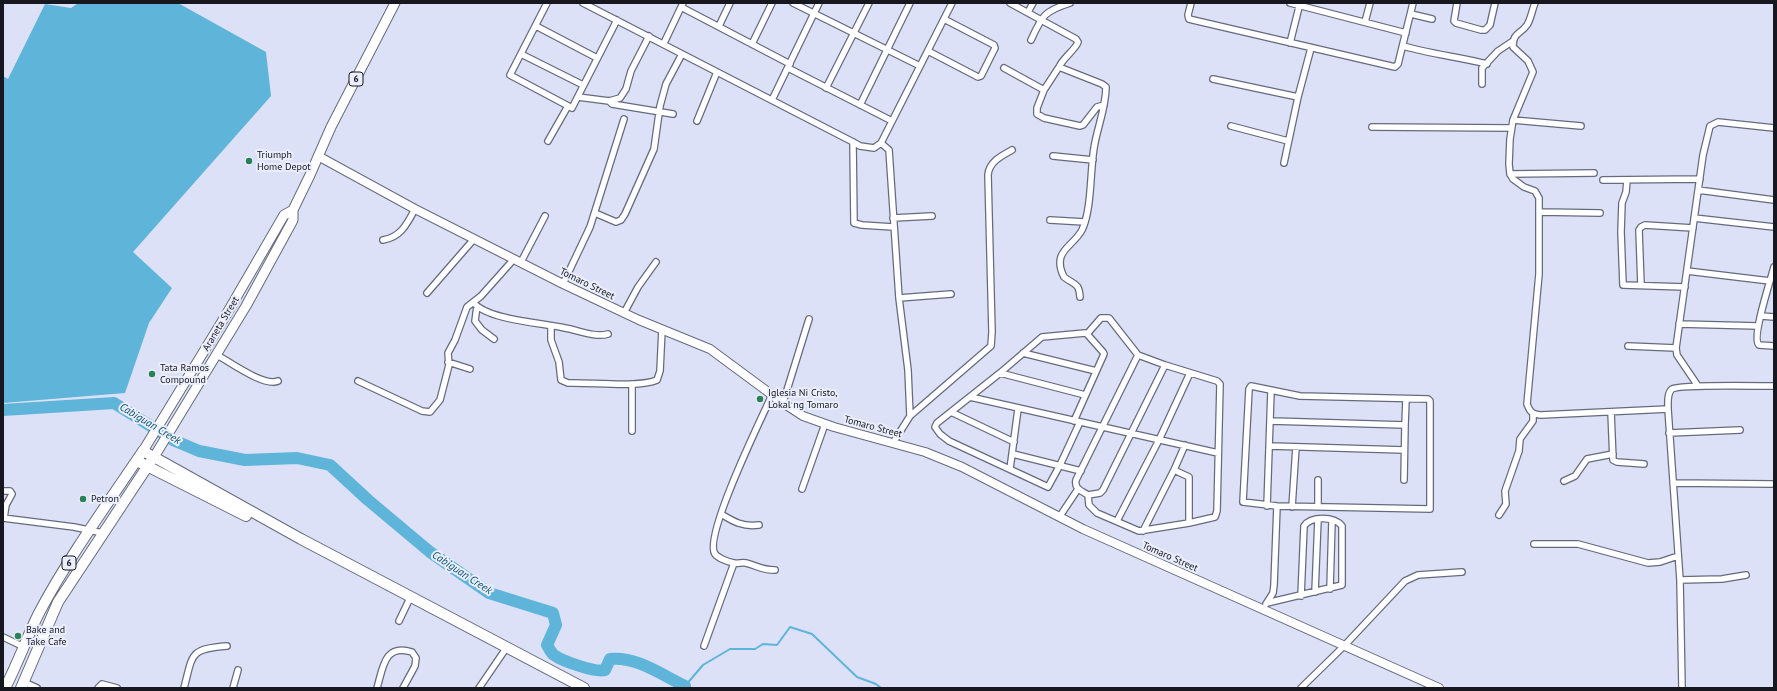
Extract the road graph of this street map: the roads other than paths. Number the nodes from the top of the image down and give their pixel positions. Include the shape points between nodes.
1 (395, 3) edge
2 (547, 3) edge
3 (583, 3) edge
4 (730, 3) edge
5 (772, 3) edge
6 (793, 3) edge
7 (819, 3) edge
8 (869, 3) edge
9 (910, 3) edge
10 (952, 3) edge
11 (1010, 3) edge
12 (1033, 3) edge
13 (1070, 3) edge
14 (1191, 3) edge
15 (1290, 3) edge
16 (1370, 3) edge
17 (1413, 3) edge
18 (1457, 3) edge
19 (1495, 3) edge
20 (1535, 3) edge
21 (1300, 4) edge
22 (682, 5) edge
23 (1028, 12) junction
24 (814, 14) junction
25 (1411, 14) junction
26 (1041, 19) junction
27 (1432, 19) dead end
28 (617, 20) junction
29 (944, 20) junction
30 (1365, 22) junction
31 (536, 26) junction
32 (719, 26) junction
33 (1406, 33) junction
34 (854, 34) junction
35 (649, 36) junction
36 (1031, 40) dead end
37 (1513, 41) junction
38 (664, 43) junction
39 (1290, 43) junction
40 (752, 44) junction
41 (1403, 46) junction
42 (1311, 48) junction
43 (887, 50) junction
44 (928, 51) junction
45 (522, 54) junction
46 (682, 54) junction
47 (597, 58) junction
48 (1487, 64) junction
49 (789, 66) junction
50 (920, 66) junction
51 (1059, 67) junction
52 (1004, 68) dead end
53 (717, 72) junction
54 (1213, 79) dead end
55 (1482, 84) dead end
56 (583, 85) junction
57 (826, 88) junction
58 (1044, 90) junction
59 (578, 97) junction
60 (1298, 97) junction
61 (772, 100) junction
62 (609, 102) junction
63 (860, 105) junction
64 (1104, 105) junction
65 (568, 106) junction
66 (659, 112) junction
67 (673, 114) dead end
68 (624, 119) dead end
69 (1513, 120) junction
70 (697, 121) dead end
71 (892, 121) junction
72 (1231, 126) dead end
73 (1581, 126) dead end
74 (1372, 127) dead end
75 (1511, 128) junction
76 (1774, 128) edge
77 (1288, 140) junction
78 (548, 141) dead end
79 (853, 142) junction
80 (881, 143) junction
81 (1012, 150) dead end
82 (318, 156) junction
83 (1053, 156) dead end
84 (1092, 160) junction
85 (1284, 163) dead end
86 (1594, 173) dead end
87 (1510, 174) junction
88 (1700, 179) junction
89 (1603, 180) dead end
90 (1627, 180) junction
91 (1698, 190) junction
92 (1774, 200) edge
93 (415, 209) junction
94 (293, 210) junction
95 (1539, 212) junction
96 (595, 213) junction
97 (1600, 213) dead end
98 (545, 216) dead end
99 (932, 216) dead end
100 (893, 218) junction
101 (1694, 218) junction
102 (1050, 220) dead end
103 (1084, 222) junction
104 (894, 227) junction
105 (1774, 227) edge
106 (1693, 228) junction
107 (474, 239) junction
108 (383, 240) dead end
109 (517, 261) junction
110 (656, 262) dead end
111 (1774, 267) edge
112 (1687, 271) junction
113 (1770, 281) junction
114 (563, 284) junction
115 (1641, 285) junction
116 (1685, 287) junction
117 (427, 293) dead end
118 (951, 294) dead end
119 (1080, 297) dead end
120 (899, 298) junction
121 (475, 305) junction
122 (624, 313) junction
123 (1761, 316) junction
124 (1774, 317) edge
125 (809, 319) dead end
126 (1679, 324) junction
127 (551, 326) junction
128 (1758, 326) junction
129 (662, 329) junction
130 (608, 334) dead end
131 (1087, 334) junction
132 (494, 339) dead end
133 (1628, 346) dead end
134 (1774, 346) edge
135 (1676, 348) junction
136 (1023, 353) junction
137 (217, 354) junction
138 (1138, 355) junction
139 (448, 362) junction
140 (1164, 365) junction
141 (470, 369) dead end
142 (1096, 371) junction
143 (1000, 373) junction
144 (1190, 373) junction
145 (278, 381) dead end
146 (358, 381) dead end
147 (632, 384) junction
148 (1698, 386) junction
149 (1774, 386) edge
150 (1271, 391) junction
151 (772, 395) junction
152 (1085, 395) junction
153 (970, 397) junction
154 (1406, 399) junction
155 (783, 403) junction
156 (1018, 409) junction
157 (1668, 409) junction
158 (951, 412) junction
159 (1611, 412) junction
160 (1533, 414) junction
161 (910, 416) junction
162 (1074, 421) junction
163 (1270, 421) junction
164 (1080, 422) junction
165 (825, 424) junction
166 (1405, 426) junction
167 (1102, 427) junction
168 (1740, 430) dead end
169 (632, 431) dead end
170 (1669, 433) junction
171 (1131, 434) junction
172 (1159, 440) junction
173 (1014, 442) junction
174 (893, 443) junction
175 (1184, 445) junction
176 (1270, 446) junction
177 (1296, 446) junction
178 (1404, 450) junction
179 (143, 451) junction
180 (1218, 453) junction
181 (1013, 454) junction
182 (1613, 454) junction
183 (137, 461) junction
184 (151, 462) junction
185 (1644, 464) dead end
186 (1060, 465) junction
187 (1010, 469) junction
188 (1174, 470) junction
189 (1081, 471) junction
190 (1318, 480) dead end
191 (1404, 480) dead end
192 (1564, 481) dead end
193 (1673, 483) junction
194 (1772, 484) dead end
195 (802, 489) dead end
196 (1078, 489) junction
197 (3, 491) edge
198 (1088, 496) junction
199 (1267, 506) junction
200 (1276, 506) junction
201 (1292, 507) junction
202 (1318, 507) junction
203 (721, 514) junction
204 (1499, 515) dead end
205 (1060, 516) junction
206 (4, 518) edge
207 (1318, 519) junction
208 (1117, 521) junction
209 (1332, 521) junction
210 (1189, 523) junction
211 (759, 525) dead end
212 (91, 530) junction
213 (1143, 531) junction
214 (104, 533) junction
215 (1534, 544) dead end
216 (1678, 556) junction
217 (734, 563) junction
218 (775, 570) dead end
219 (1462, 572) dead end
220 (1746, 575) dead end
221 (1680, 580) junction
222 (1330, 589) junction
223 (1315, 592) junction
224 (1301, 596) junction
225 (409, 598) junction
226 (1265, 606) junction
227 (399, 621) dead end
228 (3, 637) edge
229 (227, 646) dead end
230 (704, 646) dead end
231 (1344, 646) junction
232 (24, 647) junction
233 (506, 649) junction
234 (238, 670) dead end
235 (7, 681) edge
236 (23, 685) edge
237 (37, 688) edge
238 (98, 688) edge
239 (117, 688) edge
240 (184, 688) edge
241 (233, 688) edge
242 (376, 688) edge
243 (403, 688) edge
244 (479, 688) edge
245 (574, 688) edge
246 (584, 688) edge
247 (1301, 688) edge
248 (1439, 688) edge
249 (1682, 688) edge

1 - 82 main road, Araneta Street / 6
2 - 31 street
3 - 28 street
4 - 32 street
5 - 40 street
6 - 24 street
7 - 24 street
8 - 34 street
9 - 43 street
10 - 29 street
11 - 23 street
12 - 23 street
13 - 26 street via 1053,8
14 - 39 street via 1189,19
15 - 21 street
16 - 30 street
17 - 25 street
18 - 19 street via 1454,21 1481,30 1490,25
20 - 37 street via 1527,25 1514,36
21 - 30 street
21 - 39 street
22 - 32 street
22 - 38 street
23 - 26 street
24 - 34 street
24 - 49 street
25 - 27 street
25 - 33 street
26 - 36 street
26 - 51 street via 1078,42
28 - 35 street
28 - 47 street
29 - 44 street
29 - 44 street via 994,45 987,65 978,77
30 - 33 street
31 - 45 street
31 - 47 street
32 - 40 street
33 - 41 street
34 - 43 street
34 - 57 street
35 - 38 street
35 - 62 street via 631,71 626,89 620,98
37 - 48 street via 1498,51
37 - 69 street via 1513,47 1528,61 1533,72
38 - 46 street
39 - 42 street
40 - 49 street
41 - 42 street via 1395,67
41 - 48 street
42 - 60 street
43 - 50 street
43 - 63 street
44 - 50 street
45 - 56 street
45 - 65 street via 511,75
46 - 53 street
46 - 66 street via 666,84
47 - 56 street
48 - 55 street via 1481,72
49 - 57 street
49 - 61 street
50 - 71 street
51 - 58 street
51 - 64 street via 1106,87
52 - 58 street
53 - 61 street
53 - 70 street
54 - 60 street
56 - 59 street
57 - 63 street
58 - 64 street via 1037,114 1044,118 1080,126 1097,107
59 - 62 street
59 - 65 street via 573,107
60 - 77 street
61 - 79 street
62 - 66 street
63 - 71 street
64 - 84 street
65 - 78 street
66 - 67 street
66 - 96 street via 654,148 621,220 612,221
68 - 96 street
69 - 73 street
69 - 75 street
71 - 80 street
72 - 77 street
74 - 75 street
75 - 87 street
76 - 88 street via 1714,123 1710,126
77 - 85 street
79 - 80 street via 874,148
79 - 104 street via 854,223
80 - 100 street via 889,150
81 - 161 street via 991,164 988,175 991,346
82 - 93 street, Tomaro Street
82 - 94 main road, Araneta Street / 6
83 - 84 street
84 - 103 street
86 - 87 street
87 - 95 street via 1518,184 1535,190
88 - 90 street
88 - 91 street
89 - 90 street
90 - 115 street via 1622,202 1622,282 1624,286
91 - 92 street
91 - 101 street
93 - 107 street, Tomaro Street
93 - 108 street via 402,231
94 - 137 main road, Araneta Street / 6 via 293,220
94 - 179 main road, Araneta Street / 6 via 284,215
95 - 97 street
95 - 160 street via 1539,274 1527,398 1529,411
96 - 114 street
98 - 109 street
99 - 100 street
100 - 104 street
101 - 105 street
101 - 106 street
102 - 103 street
103 - 119 street via 1060,260 1064,278 1077,285
104 - 120 street
106 - 112 street
106 - 115 street via 1644,225 1641,227
107 - 109 street, Tomaro Street
107 - 117 street
109 - 114 street, Tomaro Street
109 - 121 street
110 - 122 street
111 - 113 street
112 - 113 street
112 - 116 street
113 - 123 street
114 - 122 street, Tomaro Street
115 - 116 street
116 - 126 street
118 - 120 street
120 - 161 street via 908,370
121 - 127 street via 496,314
121 - 132 street via 475,321
121 - 139 street via 467,307 450,348
122 - 129 street, Tomaro Street
123 - 124 street
123 - 128 street
125 - 155 street
126 - 128 street
126 - 135 street
127 - 130 street via 601,336
127 - 147 street via 551,340 559,362 561,380
128 - 134 street via 1756,343
129 - 147 street via 657,380 651,383
129 - 151 street, Tomaro Street via 710,349
131 - 136 street via 1042,336
131 - 138 street via 1101,318 1109,318
131 - 142 street via 1103,352
133 - 135 street
135 - 148 street via 1677,355
136 - 142 street
136 - 143 street
137 - 145 street via 260,379
137 - 184 main road, Araneta Street / 6
138 - 140 street
138 - 167 street
139 - 141 street
139 - 146 street via 440,400 426,413
140 - 144 street
140 - 171 street
142 - 152 street
143 - 152 street
143 - 153 street
144 - 172 street
144 - 180 street via 1220,384
147 - 169 street
148 - 149 street
148 - 157 street via 1672,390
150 - 154 street via 1300,396
150 - 163 street
150 - 199 street via 1253,386 1248,389 1243,498 1246,504
151 - 155 street, Tomaro Street
151 - 203 street via 738,469
152 - 162 street
153 - 156 street
153 - 158 street
154 - 166 street
154 - 202 street via 1428,399 1431,405 1430,509
155 - 165 street, Tomaro Street via 803,416
156 - 162 street
156 - 173 street
157 - 159 street
157 - 170 street
158 - 173 street
158 - 187 street via 935,427 940,434
159 - 160 street
159 - 182 street
160 - 204 street via 1533,421 1520,439 1519,451 1505,490 1506,504
161 - 174 street
162 - 164 street
163 - 166 street
163 - 176 street
164 - 167 street
164 - 186 street
165 - 174 street, Tomaro Street
165 - 195 street
166 - 178 street
167 - 171 street
167 - 189 street
168 - 170 street
170 - 193 street
171 - 172 street
171 - 198 street via 1103,490
172 - 175 street
172 - 208 street
173 - 181 street
174 - 205 street, Tomaro Street via 926,452 962,467
175 - 180 street
175 - 188 street
176 - 177 street
176 - 199 street
177 - 178 street
177 - 201 street
178 - 191 street
179 - 183 highway, Araneta Street / 6
179 - 184 highway
180 - 210 street via 1216,514 1213,518
181 - 186 street
181 - 187 street
182 - 185 street via 1613,460 1617,462
182 - 192 street via 1587,459 1574,476
183 - 184 highway
183 - 212 highway, Araneta Street / 6
184 - 214 highway, Araneta Street / 6
184 - 225 highway
186 - 187 street via 1048,487
186 - 189 street
188 - 210 street via 1189,477
188 - 213 street
189 - 196 street via 1075,484
190 - 202 street
193 - 194 street
193 - 216 street
196 - 198 street
196 - 205 street
197 - 206 street via 10,491 12,494 6,505
198 - 208 street via 1089,505 1093,509
199 - 200 street
200 - 201 street
200 - 226 street via 1274,585
201 - 202 street
203 - 211 street via 738,524
203 - 217 street via 716,527 713,551 716,556
205 - 226 street, Tomaro Street
206 - 212 street
207 - 209 street
207 - 223 street
207 - 224 street via 1310,520 1304,526
208 - 213 street via 1134,530
209 - 222 street
209 - 222 street via 1342,526 1343,575 1342,585
210 - 213 street
212 - 214 street
212 - 232 highway, Araneta Street / 6 via 49,596
214 - 236 highway, Araneta Street / 6 via 58,602
215 - 216 street via 1578,544 1648,563
216 - 221 street
217 - 218 street via 747,563 763,570
217 - 230 street
219 - 231 street via 1418,575 1405,581
220 - 221 street via 1722,579
221 - 249 street
222 - 223 street
223 - 224 street
224 - 226 street
225 - 227 street
225 - 233 highway
226 - 231 street, Tomaro Street
228 - 232 street
229 - 240 street via 195,653
231 - 247 street
231 - 248 street, Tomaro Street
232 - 235 highway, Araneta Street / 6
233 - 244 street
233 - 245 highway
233 - 246 highway
234 - 241 street
236 - 237 street
238 - 239 street via 102,684
242 - 243 street via 387,657 396,650 402,650 412,652 416,658 415,666

